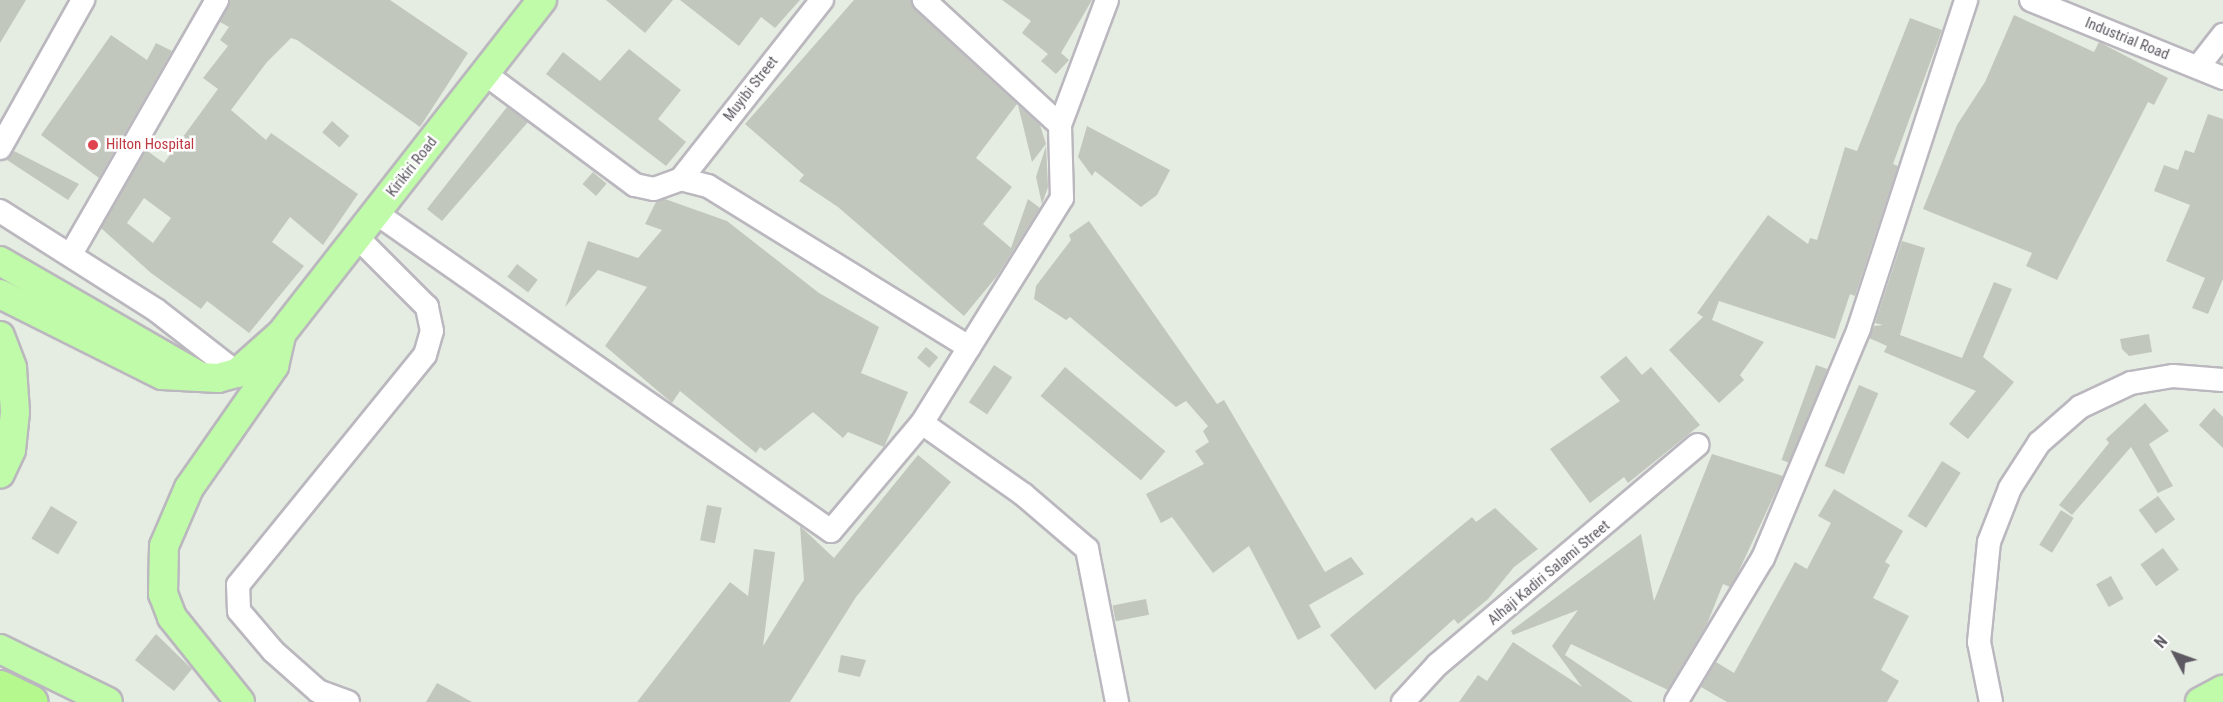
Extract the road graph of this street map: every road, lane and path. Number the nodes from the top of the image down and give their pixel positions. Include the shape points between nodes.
1 (83, 0) edge
2 (218, 0) edge
3 (542, 0) edge
4 (822, 0) edge
5 (924, 0) edge
6 (1107, 0) edge
7 (1966, 0) edge
8 (2031, 0) edge
9 (2223, 35) edge
10 (2198, 67) junction
11 (484, 73) junction
12 (2223, 78) edge
13 (1060, 125) junction
14 (0, 148) edge
15 (681, 179) junction
16 (0, 211) edge
17 (376, 213) junction
18 (357, 237) junction
19 (71, 254) junction
20 (0, 261) edge
21 (0, 294) edge
22 (281, 334) junction
23 (0, 336) edge
24 (969, 347) junction
25 (237, 373) junction
26 (203, 378) junction
27 (2223, 380) edge
28 (922, 423) junction
29 (1697, 445) dead end
30 (0, 474) edge
31 (0, 649) edge
32 (0, 687) edge
33 (2223, 690) edge
34 (1989, 696) edge
35 (32, 702) edge
36 (108, 702) edge
37 (240, 702) edge
38 (348, 702) edge
39 (1117, 702) edge
40 (1403, 702) edge
41 (1676, 702) edge
42 (2200, 702) edge

1 - 14 street
2 - 19 street
3 - 11 main road, Kirikiri Road
4 - 15 street, Muyibi Street
5 - 13 street
6 - 13 street
7 - 41 street via 1859,328 1763,558
8 - 10 street, Industrial Road
9 - 10 street
10 - 12 street, Industrial Road
11 - 15 street via 635,185 654,189
11 - 17 main road, Kirikiri Road
13 - 24 street via 1062,198
15 - 24 street via 708,186
16 - 19 street
17 - 18 main road, Kirikiri Road
17 - 28 street via 831,531
18 - 22 main road, Kirikiri Road
18 - 38 street via 427,307 432,331 425,355 238,585 239,611 273,651 318,691
19 - 25 street
20 - 26 main road
21 - 26 main road via 162,375
22 - 25 main road, Kirikiri Road
22 - 37 main road via 274,366 189,488 164,546 163,594 171,617
23 - 30 main road via 12,368 15,412 11,450
24 - 28 street
25 - 26 main road
27 - 34 street via 2173,376 2131,383 2080,407 2039,443 2010,488 1989,542 1979,642
28 - 39 street via 1024,495 1088,549
29 - 40 street, Alhaji Kadiri Salami Street via 1437,665
31 - 36 main road
32 - 35 highway
33 - 42 main road

